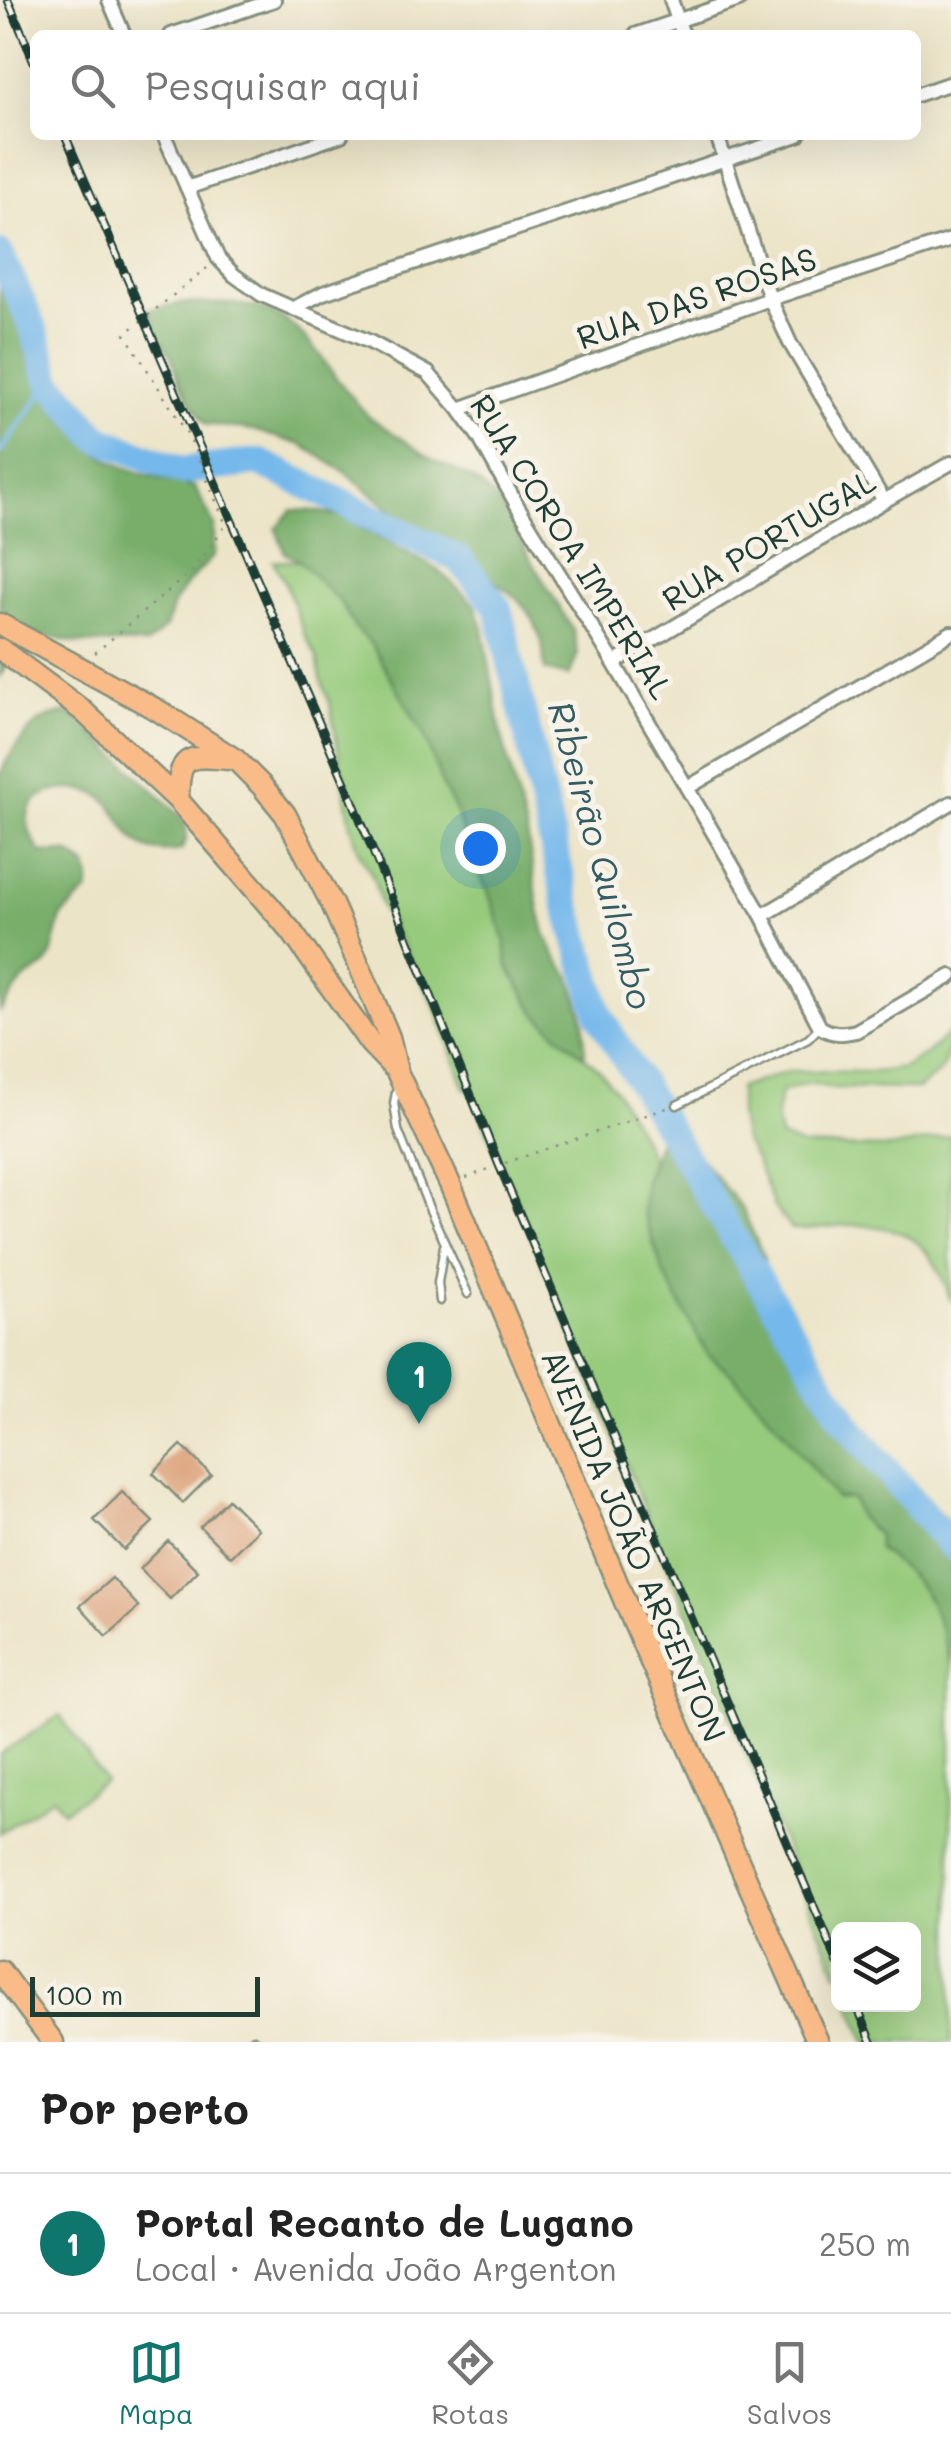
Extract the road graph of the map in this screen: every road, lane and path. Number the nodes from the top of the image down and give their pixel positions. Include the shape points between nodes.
1 (109, 0) edge
2 (274, 0) edge
3 (671, 0) edge
4 (739, 0) edge
5 (678, 20) junction
6 (122, 30) edge
7 (186, 30) edge
8 (649, 30) edge
9 (681, 30) edge
10 (951, 83) edge
11 (921, 93) edge
12 (166, 140) edge
13 (327, 140) edge
14 (719, 140) edge
15 (783, 140) edge
16 (725, 160) junction
17 (186, 188) junction
18 (951, 240) edge
19 (218, 258) junction
20 (770, 299) junction
21 (294, 308) junction
22 (459, 409) junction
23 (951, 464) edge
24 (884, 501) junction
25 (0, 624) edge
26 (951, 632) edge
27 (0, 649) edge
28 (614, 663) junction
29 (78, 667) junction
30 (236, 760) junction
31 (687, 788) junction
32 (178, 800) junction
33 (951, 803) edge
34 (762, 916) junction
35 (951, 976) edge
36 (820, 1027) junction
37 (398, 1074) junction
38 (678, 1105) joint
39 (450, 1184) junction
40 (444, 1245) junction
41 (468, 1294) dead end
42 (440, 1302) dead end
43 (0, 1971) edge
44 (53, 2042) edge
45 (245, 2042) edge
46 (258, 2042) edge
47 (818, 2042) edge

1 - 6 street
2 - 7 street
3 - 5 street
4 - 5 street
5 - 8 street
5 - 9 street
10 - 11 street
12 - 17 street, RUA COROA IMPERIAL
13 - 17 street
14 - 16 street
15 - 16 street
16 - 20 street
16 - 21 street
17 - 19 street, RUA COROA IMPERIAL
18 - 20 street, RUA DAS ROSAS
19 - 21 street, RUA COROA IMPERIAL via 262,295
19 - 29 path via 125,334 190,438 226,525 193,570
20 - 22 street, RUA DAS ROSAS
20 - 24 street
21 - 22 street, RUA COROA IMPERIAL via 428,373
22 - 28 street, RUA COROA IMPERIAL
23 - 24 street, RUA PORTUGAL
24 - 28 street, RUA PORTUGAL
25 - 29 main road, AVENIDA JOÃO ARGENTON
26 - 31 street
27 - 32 main road, AVENIDA JOÃO ARGENTON via 84,712
28 - 31 street, RUA COROA IMPERIAL
29 - 30 main road, AVENIDA JOÃO ARGENTON
30 - 32 main road via 189,760 181,767
30 - 37 main road, AVENIDA JOÃO ARGENTON via 285,814 332,904
31 - 34 street, RUA COROA IMPERIAL
32 - 37 main road, AVENIDA JOÃO ARGENTON via 292,932
33 - 34 street
34 - 36 street, RUA COROA IMPERIAL
35 - 36 street via 856,1032
36 - 38 lane
37 - 39 main road, AVENIDA JOÃO ARGENTON
37 - 40 lane via 398,1130
38 - 39 path
39 - 47 main road, AVENIDA JOÃO ARGENTON
40 - 41 lane
40 - 42 lane
43 - 44 main road
45 - 46 lane

